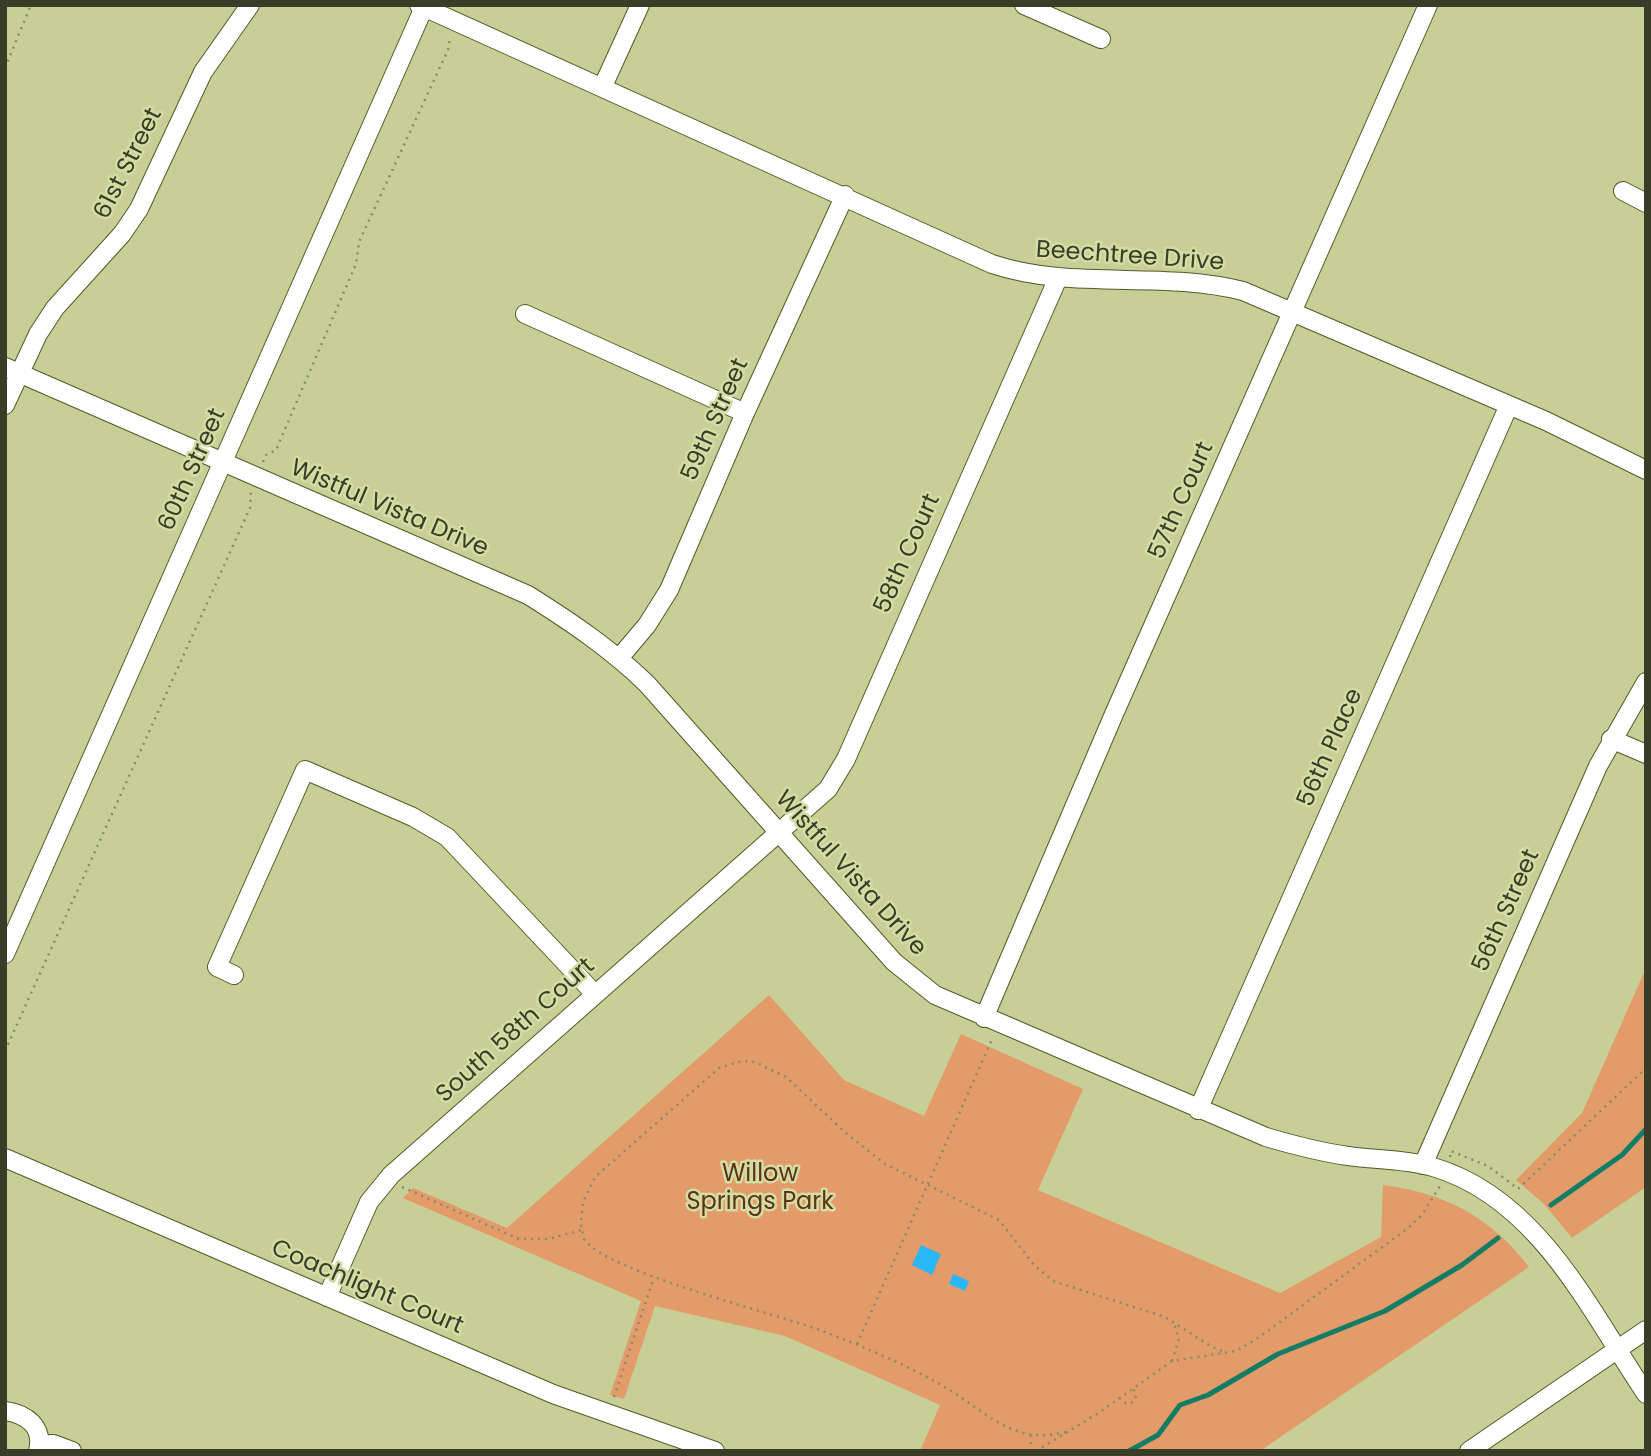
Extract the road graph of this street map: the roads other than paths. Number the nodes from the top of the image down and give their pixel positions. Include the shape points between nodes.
1 (250, 5) edge
2 (640, 5) edge
3 (1024, 5) edge
4 (1428, 5) edge
5 (423, 6) edge
6 (1101, 39) dead end
7 (603, 86) junction
8 (1623, 191) dead end
9 (845, 195) junction
10 (1646, 203) edge
11 (1058, 278) junction
12 (1292, 311) junction
13 (524, 314) dead end
14 (12, 370) edge
15 (5, 405) edge
16 (1509, 405) junction
17 (745, 413) junction
18 (223, 463) junction
19 (1646, 470) edge
20 (620, 657) junction
21 (1646, 682) edge
22 (1611, 739) junction
23 (1646, 754) edge
24 (779, 834) junction
25 (5, 954) edge
26 (234, 975) dead end
27 (594, 993) junction
28 (992, 1021) junction
29 (1198, 1110) junction
30 (5, 1158) edge
31 (1423, 1165) junction
32 (327, 1297) junction
33 (1646, 1330) edge
34 (1616, 1350) junction
35 (1646, 1394) edge
36 (5, 1411) edge
37 (39, 1448) edge
38 (72, 1451) edge
39 (715, 1451) edge
40 (1469, 1451) edge

1 - 14 street, 61st Street via 202,72 139,209 55,308
2 - 7 street
3 - 6 street
4 - 12 street, 57th Court
5 - 7 street, Beechtree Drive
5 - 18 street, 60th Street
7 - 9 street, Beechtree Drive
8 - 10 street
9 - 11 street, Beechtree Drive via 992,264
9 - 17 street, 59th Street
11 - 12 street, Beechtree Drive via 1217,285
11 - 24 street, 58th Court via 840,770 828,789
12 - 16 street, Beechtree Drive
12 - 28 street, 57th Court
13 - 17 street
14 - 15 street, 61st Street
14 - 18 street, Wistful Vista Drive
16 - 19 street, Beechtree Drive
16 - 29 street, 56th Place
17 - 20 street, 59th Street via 669,590
18 - 20 street, Wistful Vista Drive via 528,595
18 - 25 street, 60th Street
20 - 24 street, Wistful Vista Drive
21 - 22 street, 56th Street
22 - 23 street
22 - 31 street, 56th Street
24 - 27 street, South 58th Court
24 - 28 street, Wistful Vista Drive via 913,980
26 - 27 street via 217,967 305,770 413,817 447,837
27 - 32 street, South 58th Court via 391,1175 369,1202
28 - 29 street, Wistful Vista Drive
29 - 31 street, Wistful Vista Drive via 1307,1149
30 - 32 street, Coachlight Court
31 - 34 street, Wistful Vista Drive via 1461,1177 1519,1216 1550,1252
32 - 39 street, Coachlight Court via 593,1411
33 - 34 street
34 - 35 street, Wistful Vista Drive
34 - 40 street
36 - 37 street via 29,1419 36,1427
37 - 38 street via 53,1444

